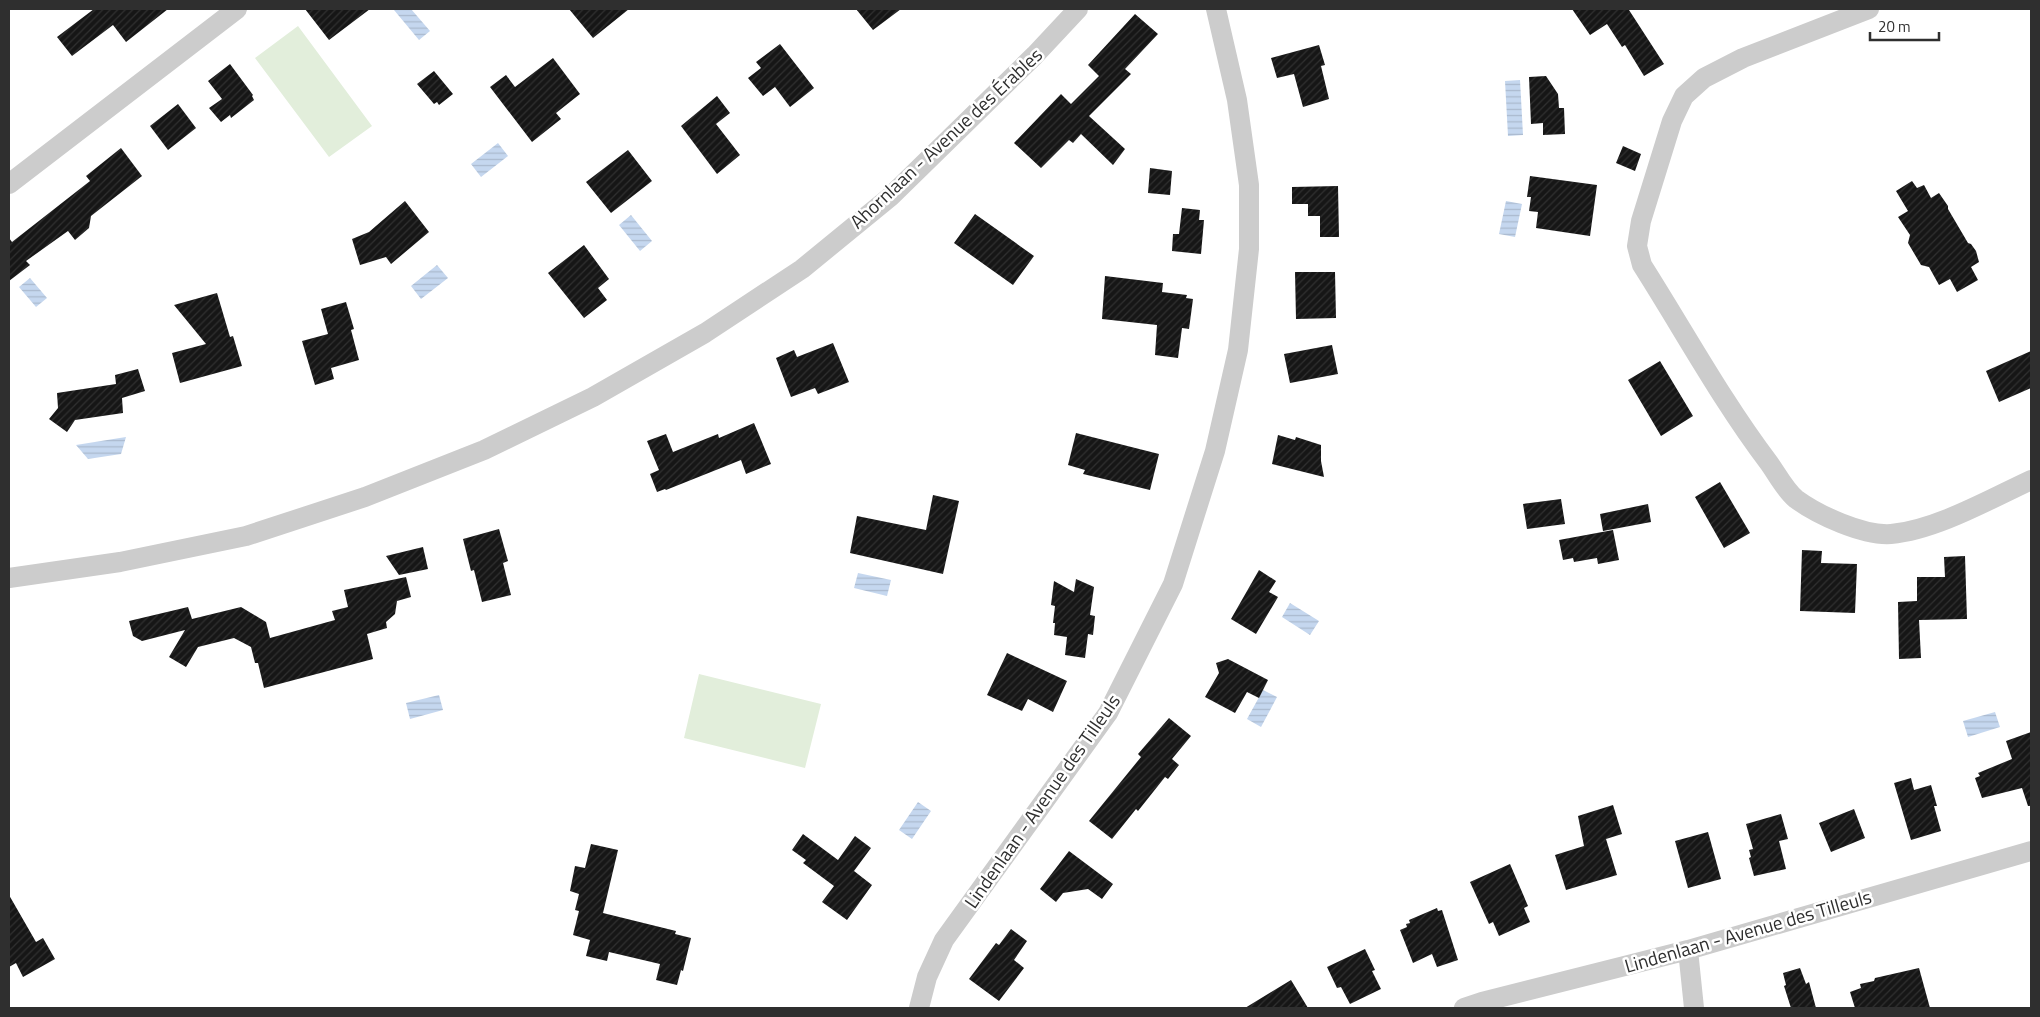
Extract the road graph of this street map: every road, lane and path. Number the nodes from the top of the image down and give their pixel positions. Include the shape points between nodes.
1 (237, 9) edge
2 (1078, 9) edge
3 (1216, 9) edge
4 (1869, 9) edge
5 (9, 184) edge
6 (2031, 480) edge
7 (9, 578) edge
8 (2031, 851) edge
9 (1688, 950) junction
10 (919, 1008) edge
11 (1464, 1008) edge
12 (1694, 1008) edge

1 - 5 street
2 - 7 street, Ahornlaan - Avenue des Érables via 890,197 806,265 705,333 593,398 484,450 365,497 246,536 120,562
3 - 10 street, Lindenlaan - Avenue des Tilleuls via 1237,100 1249,186 1249,249 1238,350 1215,451 1173,584 1108,714 944,940 927,977
4 - 6 street via 1743,58 1704,78 1684,96 1672,121 1641,221 1637,246 1642,265 1752,441 1795,498 1826,516 1860,531 1889,534 1911,531 1937,523
8 - 9 street, Lindenlaan - Avenue des Tilleuls
9 - 11 street, Lindenlaan - Avenue des Tilleuls
9 - 12 street

